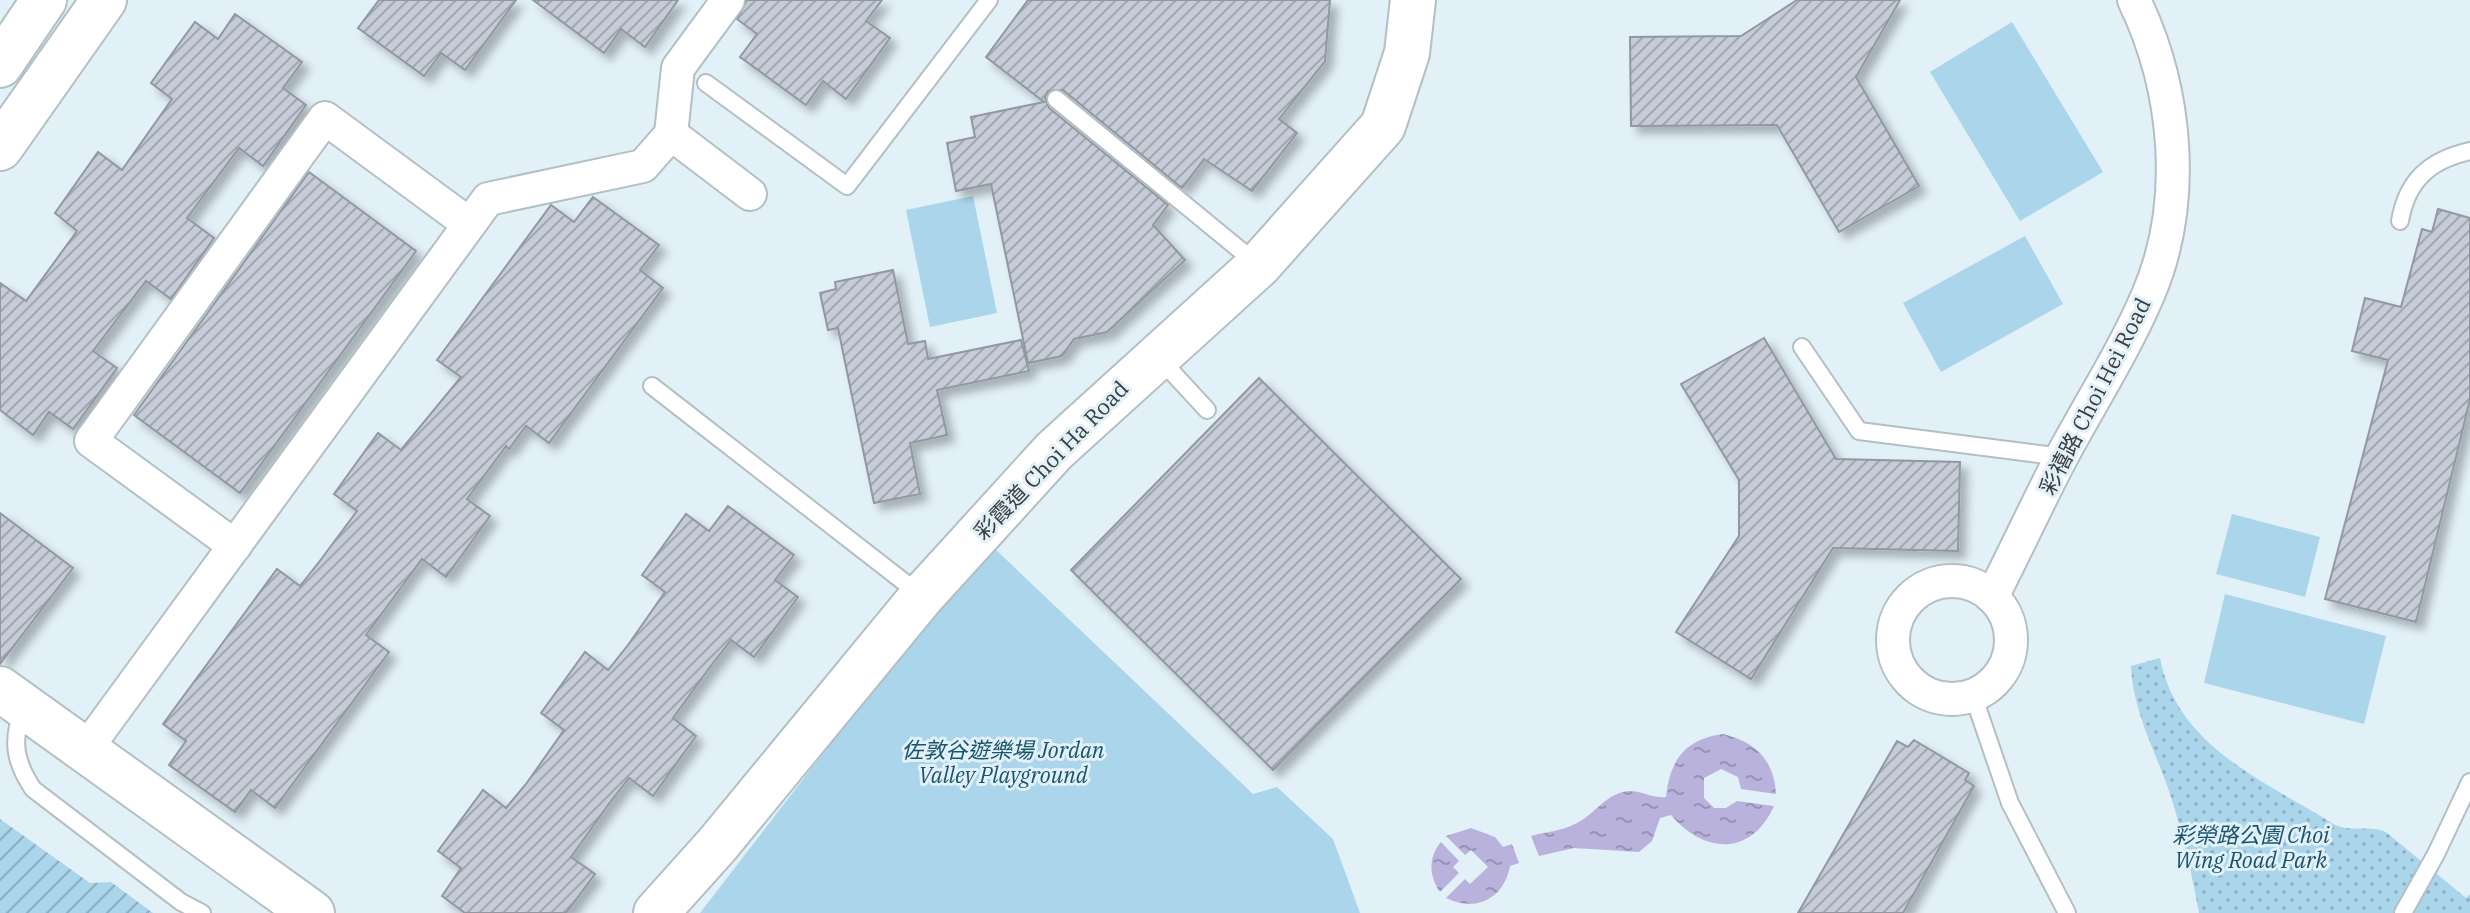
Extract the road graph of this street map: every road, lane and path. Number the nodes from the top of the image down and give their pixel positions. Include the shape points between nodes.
1 (44, 0) edge
2 (104, 0) edge
3 (728, 0) edge
4 (989, 0) edge
5 (1413, 0) edge
6 (2134, 0) edge
7 (0, 65) edge
8 (706, 83) dead end
9 (1056, 99) dead end
10 (671, 134) junction
11 (0, 148) edge
12 (2470, 151) edge
13 (750, 194) dead end
14 (2400, 221) dead end
15 (469, 224) junction
16 (1259, 265) junction
17 (1802, 347) dead end
18 (1156, 355) junction
19 (652, 386) dead end
20 (1207, 410) dead end
21 (2062, 457) junction
22 (235, 546) junction
23 (922, 596) junction
24 (1992, 597) junction
25 (1973, 695) junction
26 (12, 698) edge
27 (97, 734) dead end
28 (2470, 782) edge
29 (273, 898) edge
30 (202, 913) edge
31 (312, 913) edge
32 (656, 913) edge
33 (2067, 913) edge
34 (2403, 913) edge

1 - 7 street
2 - 11 street
3 - 10 street via 678,68
4 - 8 lane via 847,186
5 - 16 street, 彩霞道 Choi Ha Road via 1407,53 1383,126
6 - 21 street, 彩禧路 Choi Hei Road via 2150,33 2167,97 2173,162 2167,228 2149,291
9 - 16 lane
10 - 13 street
10 - 15 street via 643,166 488,199
12 - 14 lane via 2426,168 2403,201
15 - 22 street
15 - 22 street via 325,118 91,441
16 - 18 street, 彩霞道 Choi Ha Road
17 - 21 lane via 1859,431
18 - 20 lane
18 - 23 street, 彩霞道 Choi Ha Road via 1054,451
19 - 23 lane
21 - 24 street, 彩禧路 Choi Hei Road
22 - 27 street
23 - 32 street, 彩霞道 Choi Ha Road
24 - 25 street via 2010,632 2009,651 2003,670
24 - 25 street via 1977,586 1938,582 1913,596 1896,619 1895,657 1918,688 1945,698
25 - 33 lane via 2010,803
26 - 29 street
26 - 30 lane via 14,747 33,789
28 - 34 lane
29 - 31 street

